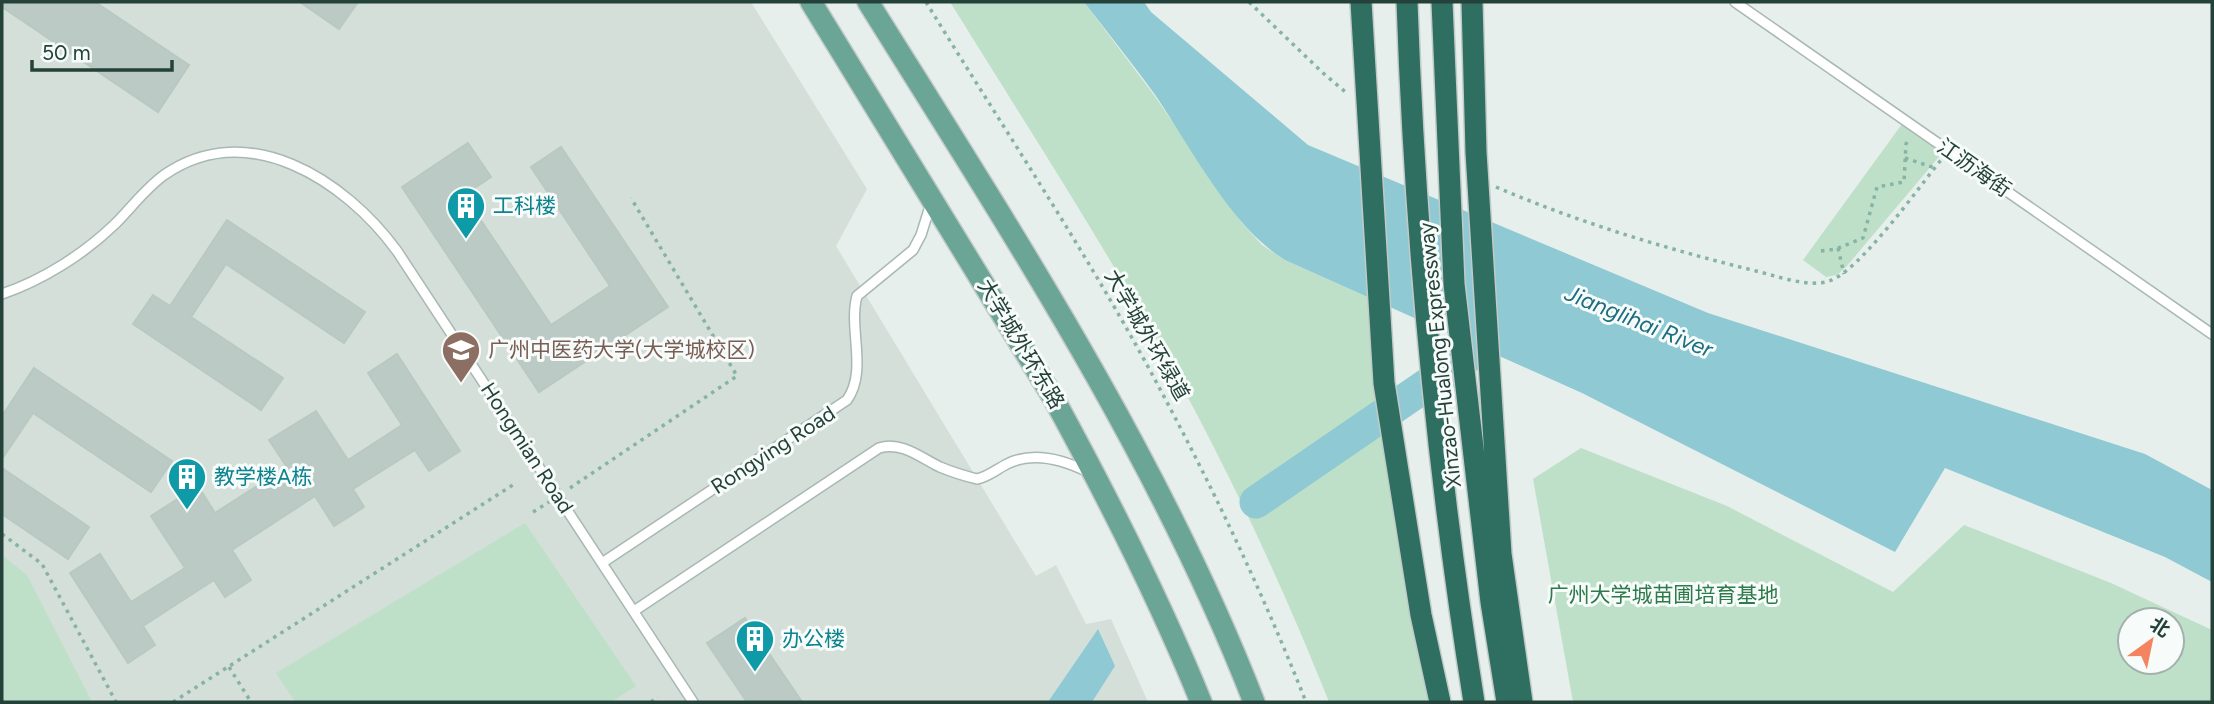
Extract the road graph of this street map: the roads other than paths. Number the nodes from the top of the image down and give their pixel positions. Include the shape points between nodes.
1 (811, 2) edge
2 (868, 2) edge
3 (1361, 2) edge
4 (1407, 2) edge
5 (1442, 2) edge
6 (1472, 2) edge
7 (1735, 2) edge
8 (932, 198) junction
9 (2, 294) edge
10 (2212, 334) edge
11 (1096, 477) junction
12 (602, 563) junction
13 (634, 611) junction
14 (693, 702) edge
15 (1201, 702) edge
16 (1254, 702) edge
17 (1440, 702) edge
18 (1474, 702) edge
19 (1507, 702) edge
20 (1522, 702) edge

1 - 8 main road, 大学城外环东路
2 - 16 main road via 1111,400 1174,522
3 - 17 highway, bridge via 1384,383 1421,615
4 - 18 highway, Xinzao-Hualong Expressway, bridge via 1413,144 1434,388 1455,582
5 - 19 highway, Xinzao-Hualong Expressway, bridge via 1454,284
6 - 20 highway, bridge via 1476,152 1501,554
7 - 10 lane, 江沥海街
8 - 11 main road, 大学城外环东路 via 1029,356
8 - 12 lane, Rongying Road via 913,250 857,296 856,380 847,400
9 - 12 lane, Hongmian Road via 74,257 111,228 155,182 185,163 216,154 244,153 297,166 351,201 386,236
11 - 13 lane via 1066,463 1037,458 1013,461 977,479 908,449 879,448
11 - 15 main road, 大学城外环东路
12 - 13 lane, Hongmian Road
13 - 14 lane, Hongmian Road

